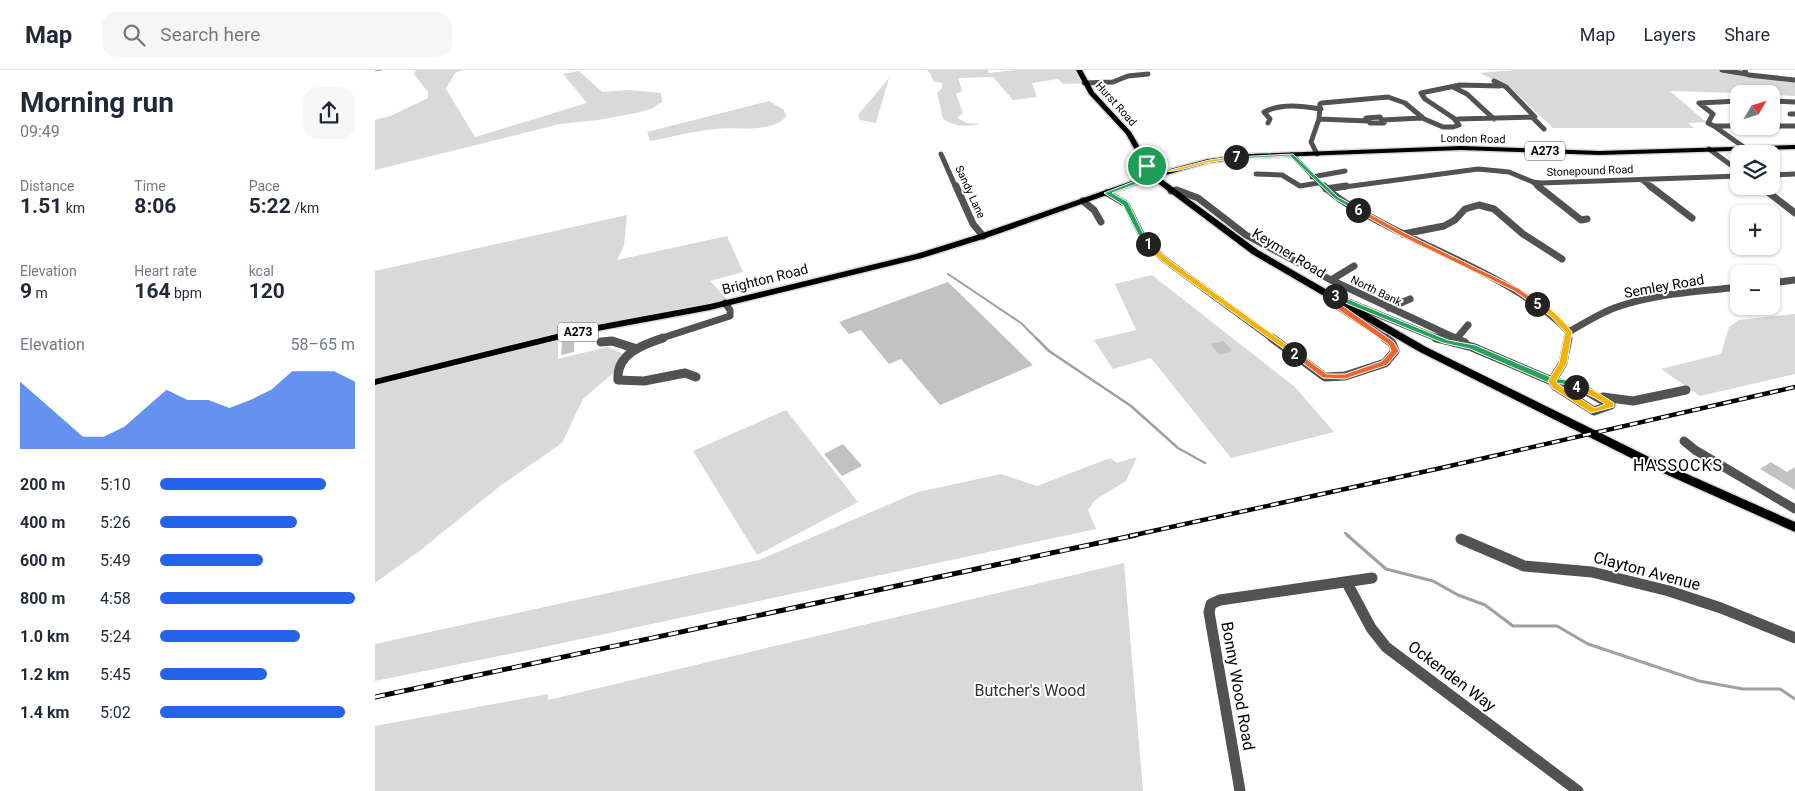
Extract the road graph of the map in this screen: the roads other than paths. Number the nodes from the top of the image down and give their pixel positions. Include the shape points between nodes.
1 (1079, 70) edge
2 (1722, 70) edge
3 (1745, 72) edge
4 (1149, 74) dead end
5 (1795, 80) edge
6 (1494, 81) dead end
7 (1084, 83) junction
8 (1504, 86) junction
9 (1453, 87) junction
10 (1780, 101) edge
11 (1730, 102) edge
12 (1793, 105) edge
13 (1321, 109) junction
14 (1423, 118) junction
15 (1533, 118) junction
16 (1319, 119) junction
17 (1494, 119) junction
18 (1455, 120) junction
19 (1268, 123) dead end
20 (1714, 126) junction
21 (1730, 126) edge
22 (1780, 126) edge
23 (1795, 126) edge
24 (1544, 129) dead end
25 (1741, 145) edge
26 (1780, 147) edge
27 (1795, 147) edge
28 (1730, 148) edge
29 (1709, 149) junction
30 (941, 154) dead end
31 (1317, 154) junction
32 (1291, 155) junction
33 (1730, 164) edge
34 (1147, 166) junction
35 (1170, 171) junction
36 (1345, 171) dead end
37 (1255, 174) dead end
38 (1795, 174) edge
39 (1780, 175) edge
40 (1153, 176) junction
41 (1730, 176) edge
42 (1312, 177) junction
43 (1642, 180) junction
44 (1318, 182) junction
45 (1533, 182) junction
46 (1326, 189) junction
47 (1171, 191) junction
48 (1107, 193) junction
49 (1772, 195) edge
50 (1083, 201) junction
51 (1795, 212) edge
52 (1691, 218) dead end
53 (1587, 219) dead end
54 (1101, 222) dead end
55 (1403, 234) junction
56 (983, 236) junction
57 (1562, 259) dead end
58 (1354, 266) dead end
59 (1331, 280) junction
60 (1795, 280) edge
61 (1780, 282) edge
62 (1730, 288) edge
63 (1331, 295) junction
64 (1410, 299) dead end
65 (725, 303) junction
66 (1389, 308) junction
67 (1468, 325) dead end
68 (1569, 332) junction
69 (1457, 338) junction
70 (601, 342) dead end
71 (1472, 347) junction
72 (637, 349) junction
73 (696, 377) dead end
74 (1552, 381) junction
75 (375, 382) edge
76 (1686, 390) dead end
77 (1598, 396) junction
78 (1684, 442) dead end
79 (1795, 509) edge
80 (1795, 528) edge
81 (1461, 539) dead end
82 (1372, 578) dead end
83 (1347, 583) junction
84 (1795, 638) edge
85 (1240, 791) edge
86 (1578, 791) edge

1 - 7 main road, Hurst Road
2 - 3 street
3 - 5 street
4 - 7 street via 1128,76 1113,82
6 - 8 street
7 - 34 main road, Hurst Road via 1129,133
8 - 9 street via 1466,84
8 - 15 street via 1535,116
9 - 17 street via 1467,94
9 - 18 street via 1420,94
10 - 12 street
11 - 20 street via 1699,103 1713,114 1708,123
13 - 14 street via 1320,104 1325,102 1388,97 1405,103
13 - 16 street
13 - 19 street via 1296,106 1269,108 1264,112 1271,119
14 - 16 street
14 - 18 street via 1446,128 1459,125
15 - 17 street
15 - 24 street
16 - 31 street via 1311,142
17 - 18 street
20 - 21 street
20 - 25 street
22 - 23 street
26 - 27 main road, London Road / A273
28 - 29 main road, London Road / A273
29 - 31 main road, London Road / A273 via 1599,153 1461,148
29 - 33 street
30 - 56 street, Sandy Lane via 973,224
31 - 32 main road, London Road / A273
32 - 35 main road, London Road / A273 via 1209,161
32 - 42 street
34 - 35 main road, A273
34 - 40 main road, Hurst Road
35 - 40 main road, London Road / A273
36 - 42 street
37 - 44 street via 1282,174 1300,186
38 - 39 street
40 - 47 main road, Keymer Road
40 - 48 main road, Brighton Road / A273
41 - 43 street, Stonepound Road
42 - 44 street
43 - 45 street, Stonepound Road
43 - 52 street
44 - 46 street
45 - 46 street, Stonepound Road via 1509,172 1478,169
45 - 53 street via 1581,220
46 - 55 street
47 - 59 street, North Bank via 1198,198 1246,236
47 - 63 main road, Keymer Road via 1255,252
48 - 50 main road, Brighton Road / A273
48 - 63 street via 1126,204 1144,240 1165,260 1325,376 1345,376 1385,363 1395,351 1392,343 1336,304
49 - 51 street
50 - 54 street
50 - 56 main road, Brighton Road / A273
55 - 57 street via 1439,227 1455,220 1461,210 1473,205 1487,206 1498,211 1522,234
55 - 68 street via 1516,290 1553,315
56 - 65 main road, Brighton Road / A273 via 919,256
58 - 59 street
59 - 66 street, North Bank
60 - 61 street
62 - 68 street, Semley Road via 1651,298 1597,316
63 - 71 street via 1446,342
63 - 80 main road, Keymer Road via 1423,349 1647,461
64 - 66 street
65 - 72 street via 730,316
65 - 75 main road, Brighton Road / A273 via 581,331
66 - 69 street, North Bank
67 - 69 street
68 - 74 street via 1563,363
69 - 71 street, North Bank
70 - 72 street via 612,341
71 - 74 street
72 - 73 street via 619,366 618,380 644,381 685,373
74 - 77 street via 1564,382
74 - 77 street via 1594,411 1611,405
76 - 77 street via 1633,401
78 - 79 street
81 - 84 street, Clayton Avenue via 1513,563 1616,578 1724,609
82 - 83 street
83 - 85 street, Bonny Wood Road via 1220,600 1211,604 1209,612
83 - 86 street, Ockenden Way via 1371,628 1386,647

